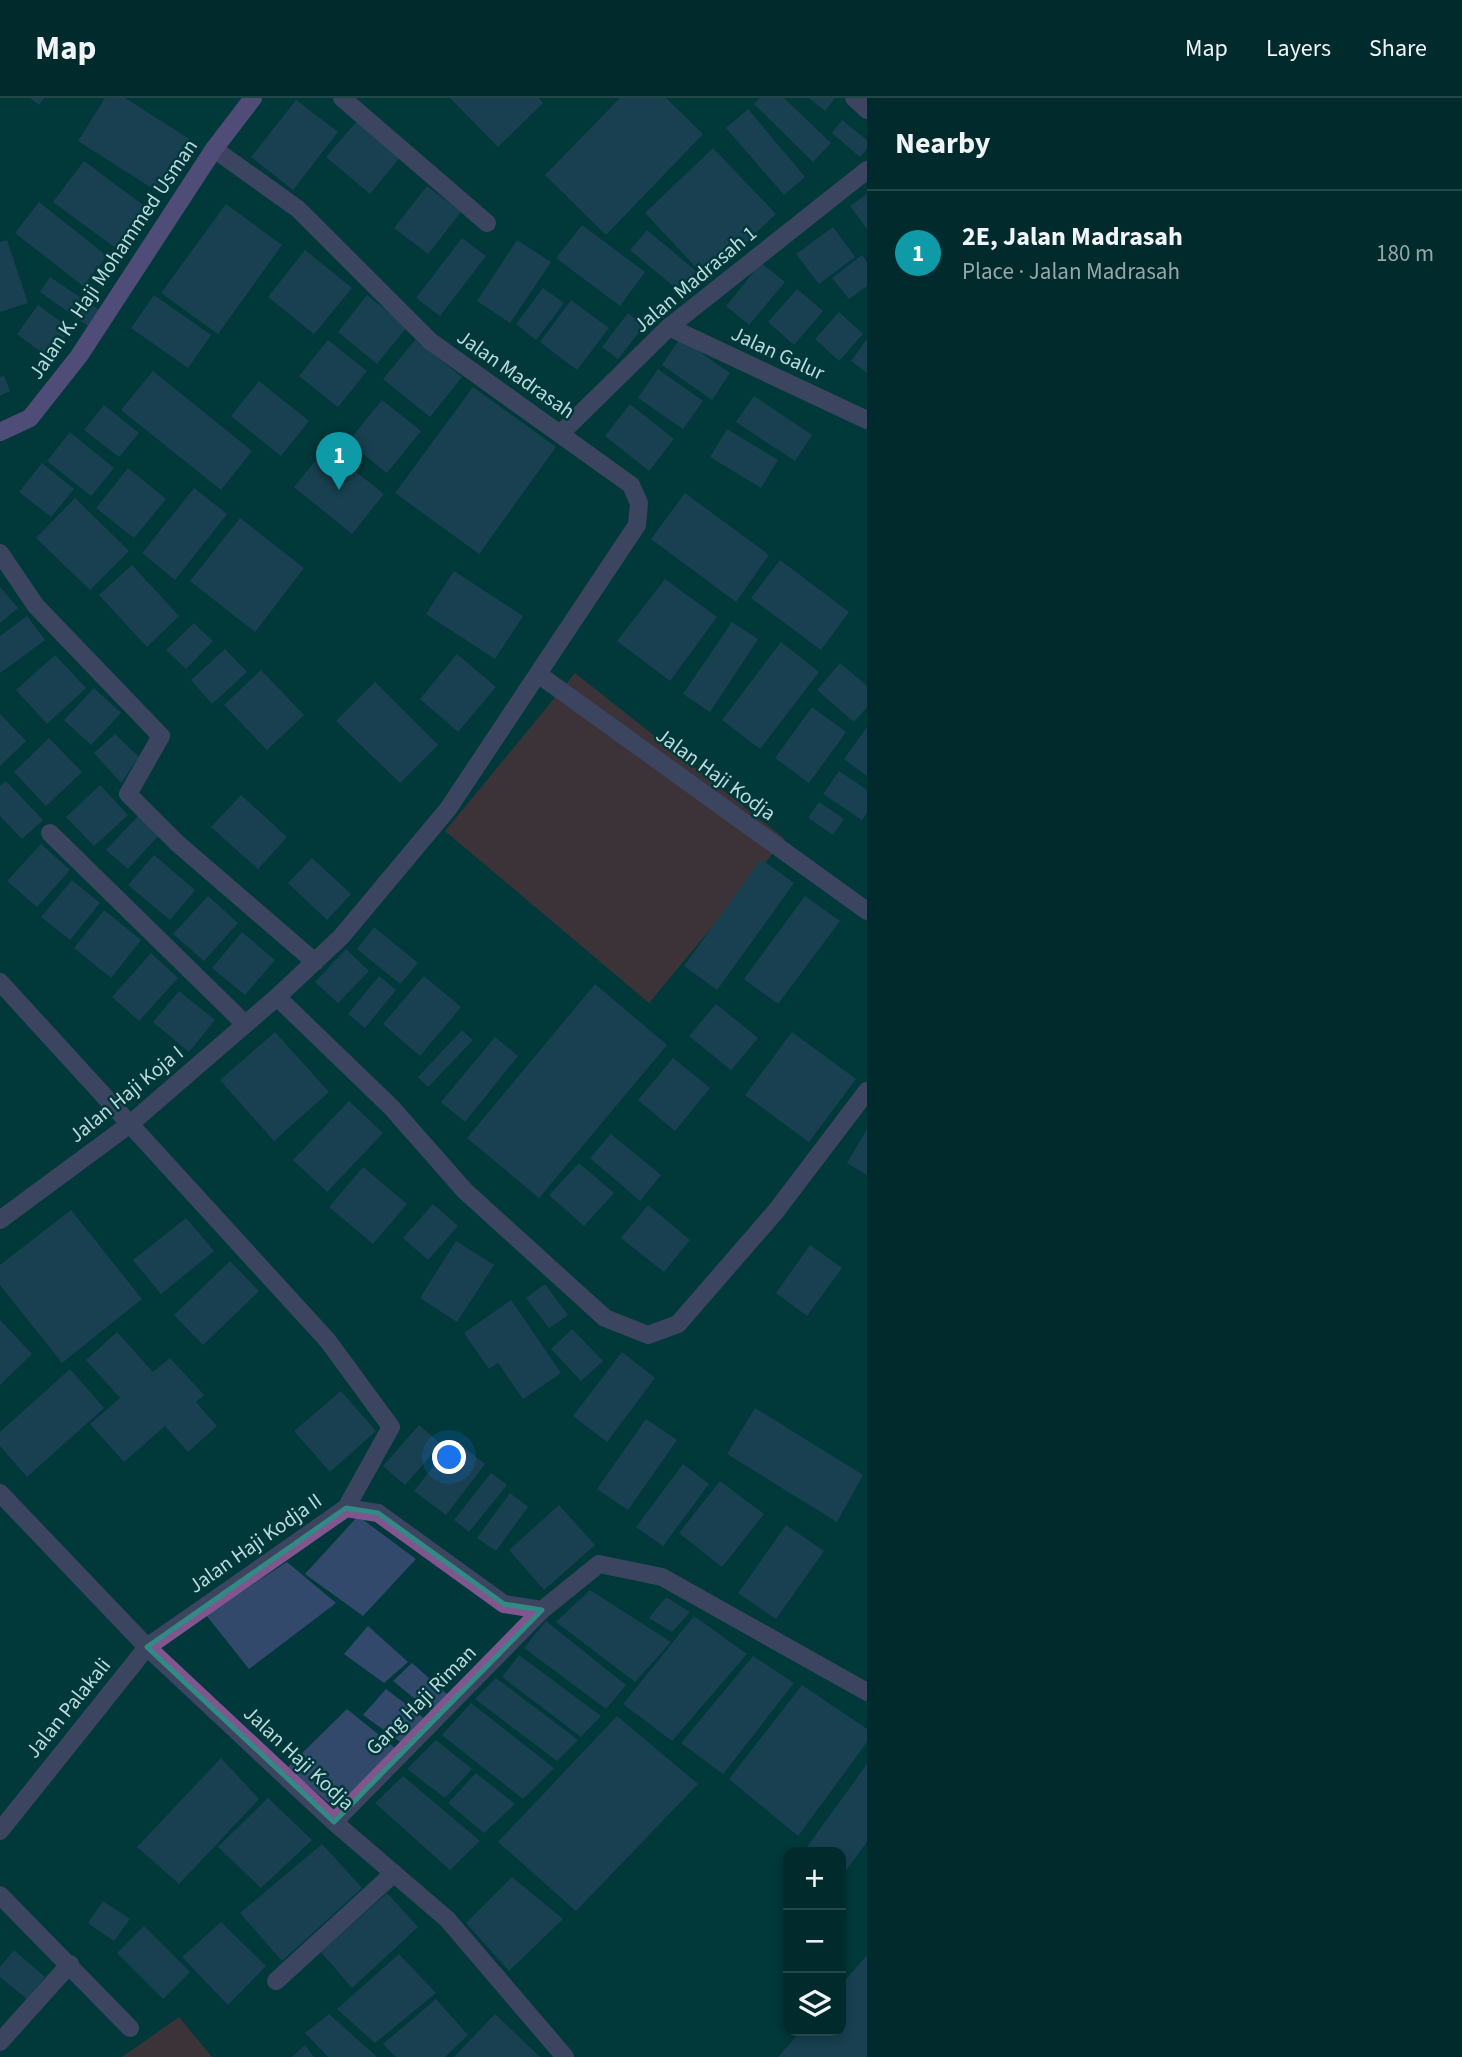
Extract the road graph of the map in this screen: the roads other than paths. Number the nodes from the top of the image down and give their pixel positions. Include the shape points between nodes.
1 (253, 98) edge
2 (342, 98) edge
3 (854, 98) edge
4 (867, 110) edge
5 (214, 149) junction
6 (867, 170) edge
7 (487, 223) dead end
8 (669, 327) junction
9 (867, 420) edge
10 (0, 432) edge
11 (561, 434) junction
12 (0, 553) edge
13 (538, 674) junction
14 (50, 833) dead end
15 (867, 911) edge
16 (316, 962) junction
17 (0, 982) edge
18 (277, 997) junction
19 (245, 1024) junction
20 (867, 1091) edge
21 (130, 1124) junction
22 (0, 1220) edge
23 (0, 1493) edge
24 (345, 1508) junction
25 (542, 1611) junction
26 (147, 1647) junction
27 (867, 1692) edge
28 (334, 1822) junction
29 (0, 1831) edge
30 (394, 1873) junction
31 (0, 1895) edge
32 (70, 1964) junction
33 (276, 1981) dead end
34 (130, 2028) dead end
35 (0, 2042) edge
36 (565, 2057) edge

1 - 5 street, Jalan K. Haji Mohammed Usman
2 - 7 street
3 - 4 street
5 - 10 street, Jalan K. Haji Mohammed Usman via 79,356 30,418
5 - 11 street, Jalan Madrasah via 298,209 430,341
6 - 8 street, Jalan Madrasah 1
8 - 9 street, Jalan Galur
8 - 11 street, Jalan Madrasah 1
11 - 13 street, Jalan Madrasah via 631,485 639,503 637,526
12 - 16 street via 36,606 161,736 128,794 177,843
13 - 15 street, Jalan Haji Kodja
13 - 16 street, Jalan Madrasah via 448,809
14 - 19 street
16 - 18 street, Jalan Haji Koja I
17 - 21 street
18 - 19 street, Jalan Haji Koja I
18 - 20 street via 391,1107 465,1191 606,1318 648,1335 678,1324 775,1211
19 - 21 street, Jalan Haji Koja I
21 - 22 street, Jalan Haji Koja I
21 - 24 street via 328,1341 391,1427
23 - 26 street, Jalan Haji Kodja
24 - 25 street, Jalan Haji Kodja II via 378,1513 504,1604
24 - 26 street, Jalan Haji Kodja II
25 - 27 street via 599,1564 662,1577
25 - 28 street, Gang Haji Riman
26 - 28 street, Jalan Haji Kodja
26 - 29 street, Jalan Palakali
28 - 30 street, Jalan Haji Kodja
30 - 33 street
30 - 36 street, Jalan Haji Kodja via 447,1919
31 - 32 street
32 - 34 street
32 - 35 street

